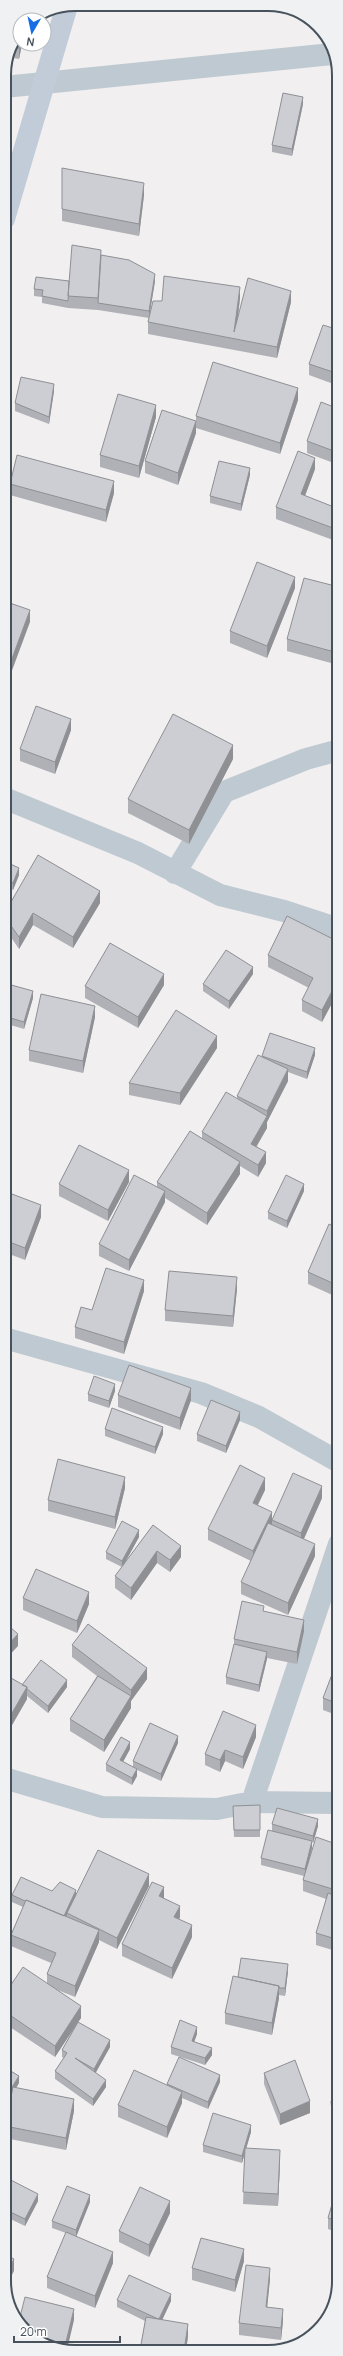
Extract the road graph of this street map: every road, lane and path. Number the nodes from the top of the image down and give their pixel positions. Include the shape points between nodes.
1 (65, 12) edge
2 (328, 54) edge
3 (43, 83) junction
4 (11, 86) edge
5 (11, 195) edge
6 (332, 752) edge
7 (11, 801) edge
8 (175, 873) junction
9 (332, 927) edge
10 (11, 1340) edge
11 (332, 1458) edge
12 (332, 1565) edge
13 (11, 1780) edge
14 (252, 1802) junction
15 (332, 1804) edge

1 - 3 street
2 - 3 street
3 - 4 street
3 - 5 street
6 - 8 street via 306,759 224,792
7 - 8 street via 138,853
8 - 9 street via 220,895 284,911
10 - 11 street via 201,1393 259,1417
12 - 14 street
13 - 14 street via 102,1807 217,1809
14 - 15 street

